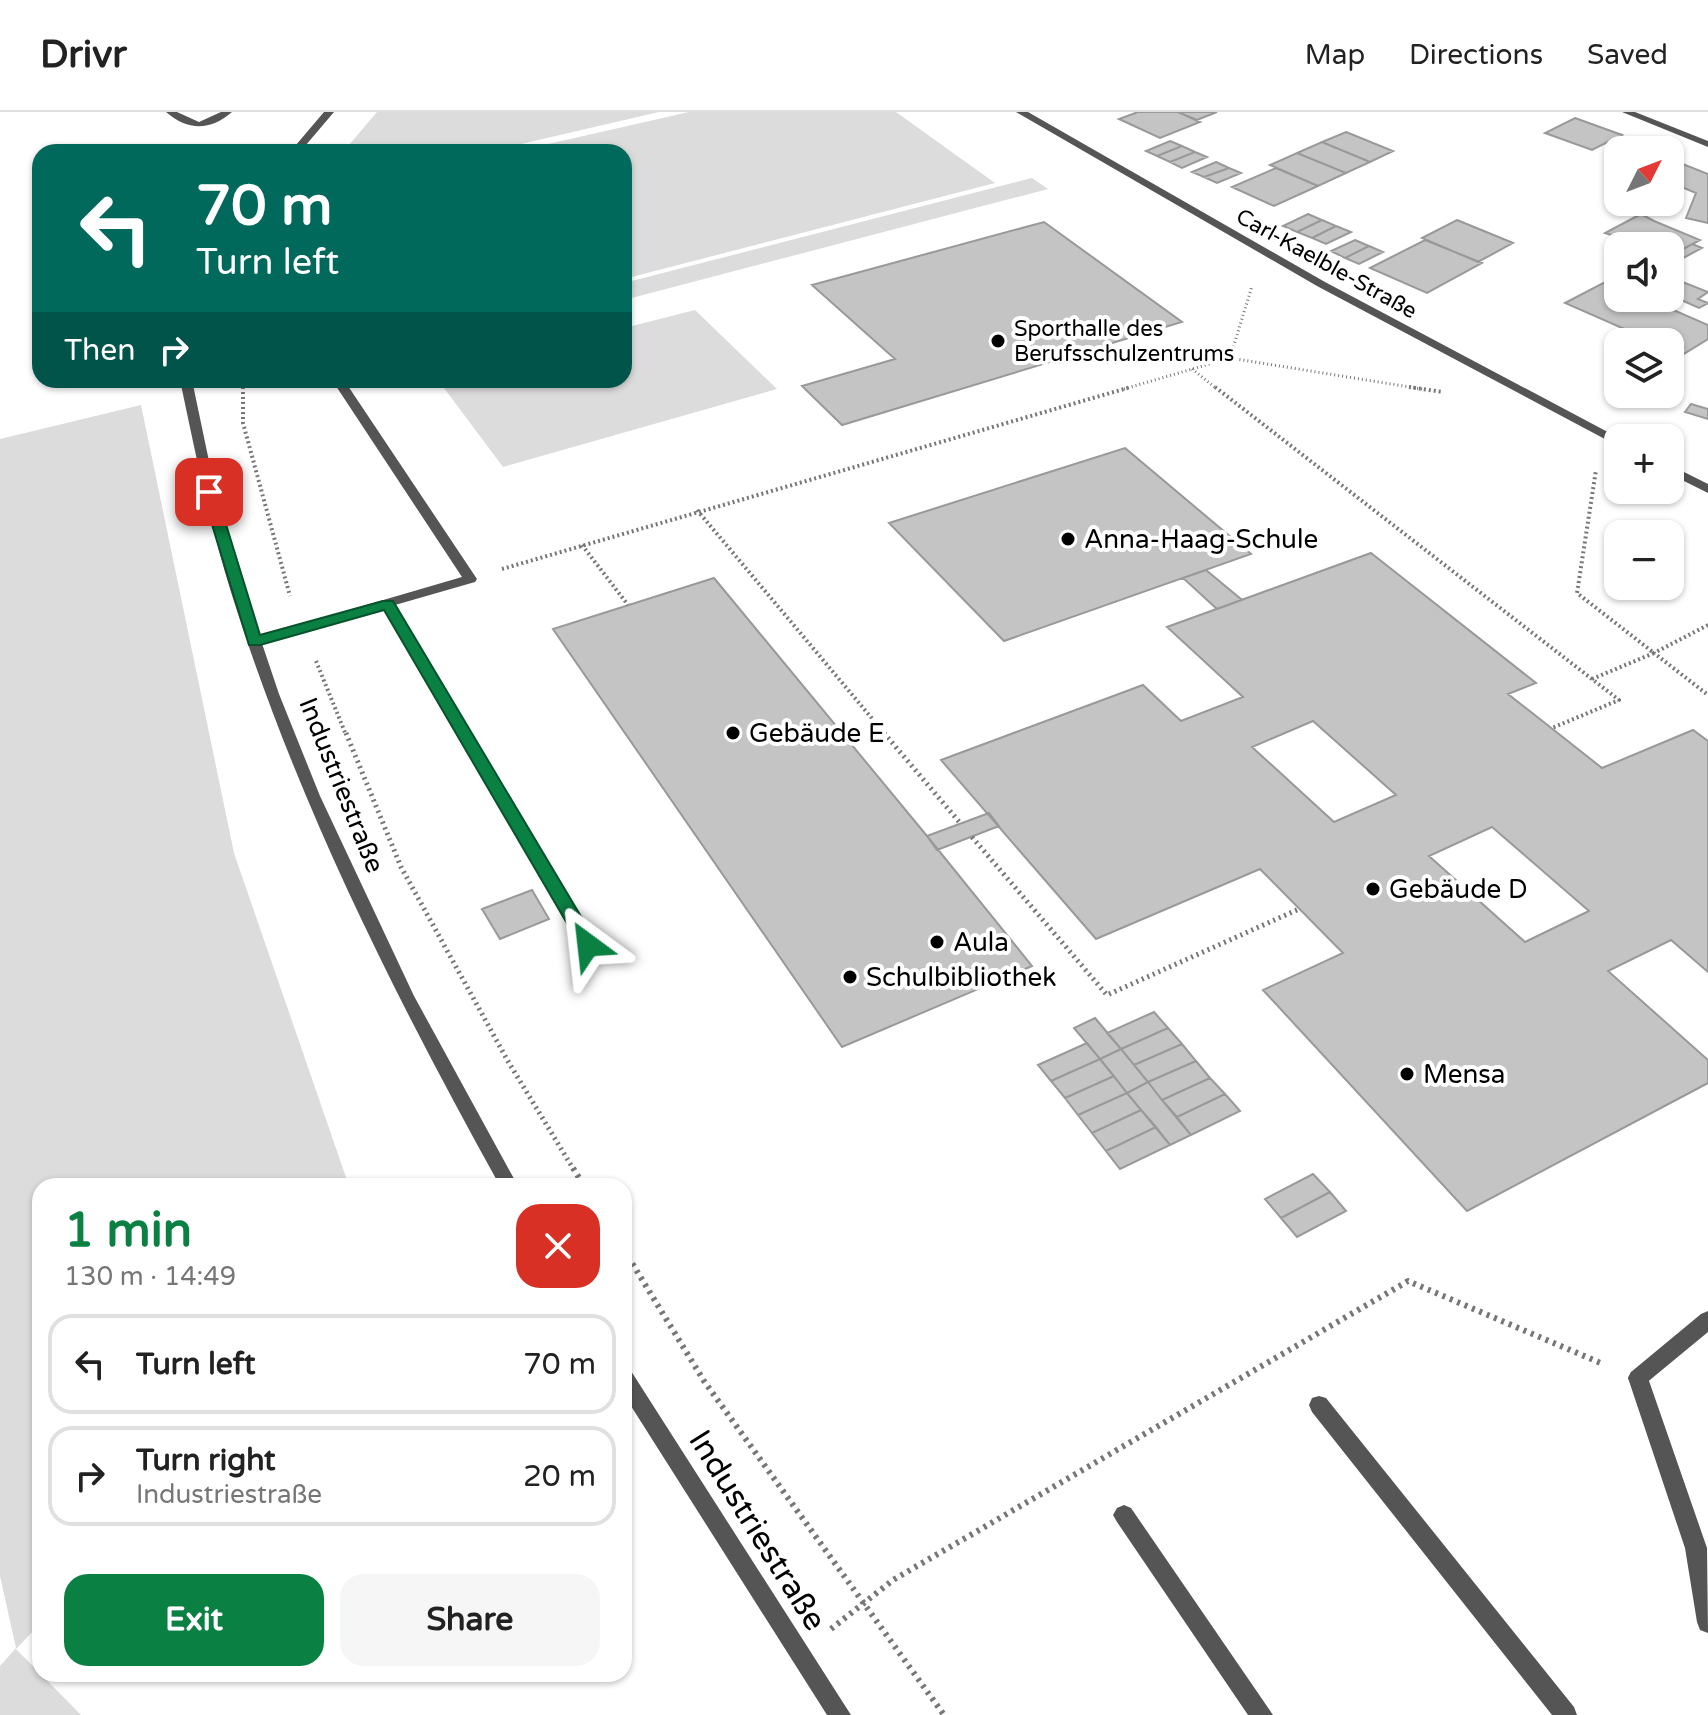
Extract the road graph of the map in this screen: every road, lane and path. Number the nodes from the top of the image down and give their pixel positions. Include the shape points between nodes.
1 (171, 112) edge
2 (227, 112) edge
3 (329, 112) edge
4 (1021, 112) edge
5 (1627, 112) edge
6 (302, 144) edge
7 (1708, 144) edge
8 (1290, 266) junction
9 (1230, 358) junction
10 (1192, 369) junction
11 (187, 388) edge
12 (243, 388) edge
13 (343, 388) edge
14 (1449, 393) dead end
15 (1601, 433) junction
16 (1604, 435) edge
17 (1684, 476) edge
18 (1708, 489) edge
19 (697, 510) junction
20 (582, 545) junction
21 (470, 579) junction
22 (388, 604) junction
23 (628, 605) dead end
24 (1708, 625) edge
25 (302, 627) junction
26 (255, 642) junction
27 (1654, 653) junction
28 (1591, 679) junction
29 (1708, 695) edge
30 (1552, 728) dead end
31 (961, 824) dead end
32 (972, 837) dead end
33 (1299, 909) dead end
34 (588, 945) dead end
35 (504, 1178) edge
36 (579, 1178) edge
37 (632, 1263) edge
38 (1708, 1320) edge
39 (1638, 1378) junction
40 (632, 1390) edge
41 (1319, 1405) dead end
42 (1124, 1515) dead end
43 (864, 1604) junction
44 (1708, 1622) edge
45 (799, 1655) junction
46 (840, 1715) edge
47 (944, 1715) edge
48 (1262, 1715) edge
49 (1566, 1715) edge

1 - 2 street via 189,124 209,125
3 - 6 street
4 - 8 street, Carl-Kaelble-Straße
5 - 7 street
8 - 9 path via 1253,281
8 - 15 street, Carl-Kaelble-Straße
9 - 10 path
9 - 14 path
10 - 19 path
10 - 28 path
11 - 26 street, Industriestraße via 200,462
12 - 25 path via 243,423
13 - 21 street
15 - 16 street, Carl-Kaelble-Straße
15 - 27 path via 1577,593
17 - 18 street
19 - 20 path
19 - 31 path
20 - 21 path
20 - 23 path
21 - 22 street
22 - 25 street
22 - 34 street
24 - 27 path
25 - 26 street
25 - 36 path via 401,867
26 - 35 street, Industriestraße via 325,826 432,1051
27 - 28 path
27 - 29 path
28 - 30 path via 1619,700
32 - 33 path via 1107,995
37 - 43 path via 704,1381
38 - 39 street
39 - 43 path via 1408,1281 893,1580
39 - 44 street via 1696,1548
40 - 45 street, Industriestraße
41 - 49 street
42 - 48 street
43 - 45 path
43 - 47 path
45 - 46 street, Industriestraße

